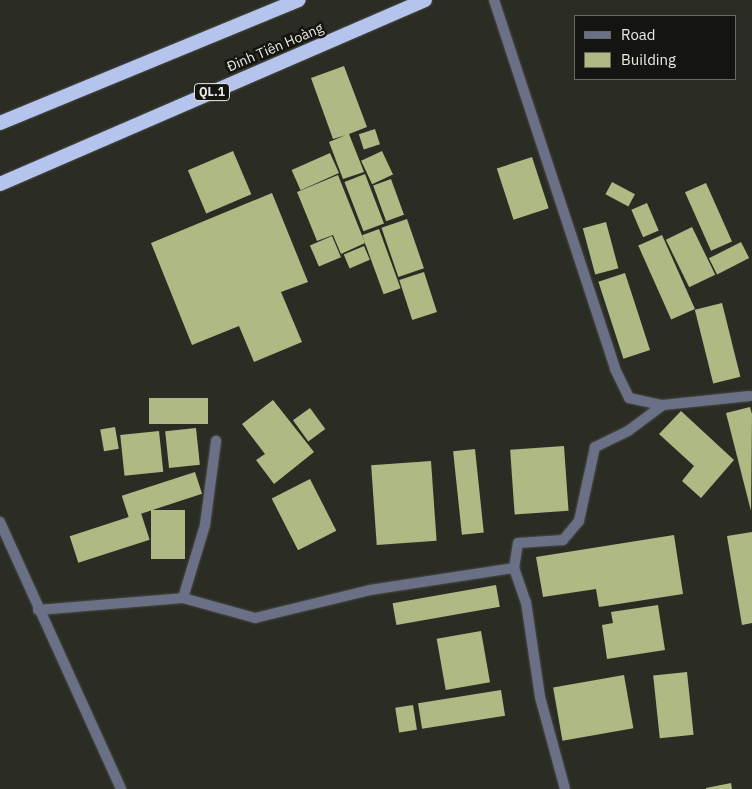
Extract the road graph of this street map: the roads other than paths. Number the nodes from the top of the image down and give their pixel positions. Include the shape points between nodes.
1 (299, 0) edge
2 (424, 0) edge
3 (494, 0) edge
4 (0, 123) edge
5 (0, 184) edge
6 (750, 396) dead end
7 (664, 405) junction
8 (216, 441) dead end
9 (0, 522) edge
10 (514, 568) junction
11 (183, 598) junction
12 (38, 610) junction
13 (121, 789) edge
14 (565, 789) edge

1 - 4 highway
2 - 5 highway, Đinh Tiên Hoàng / QL.1
3 - 7 street via 615,369 629,398
6 - 7 street
7 - 10 street via 628,431 595,447 579,521 563,540 518,543
8 - 11 street via 205,525
9 - 12 street
10 - 11 street via 370,590 255,618
10 - 14 street via 526,602 540,697
11 - 12 street
12 - 13 street

